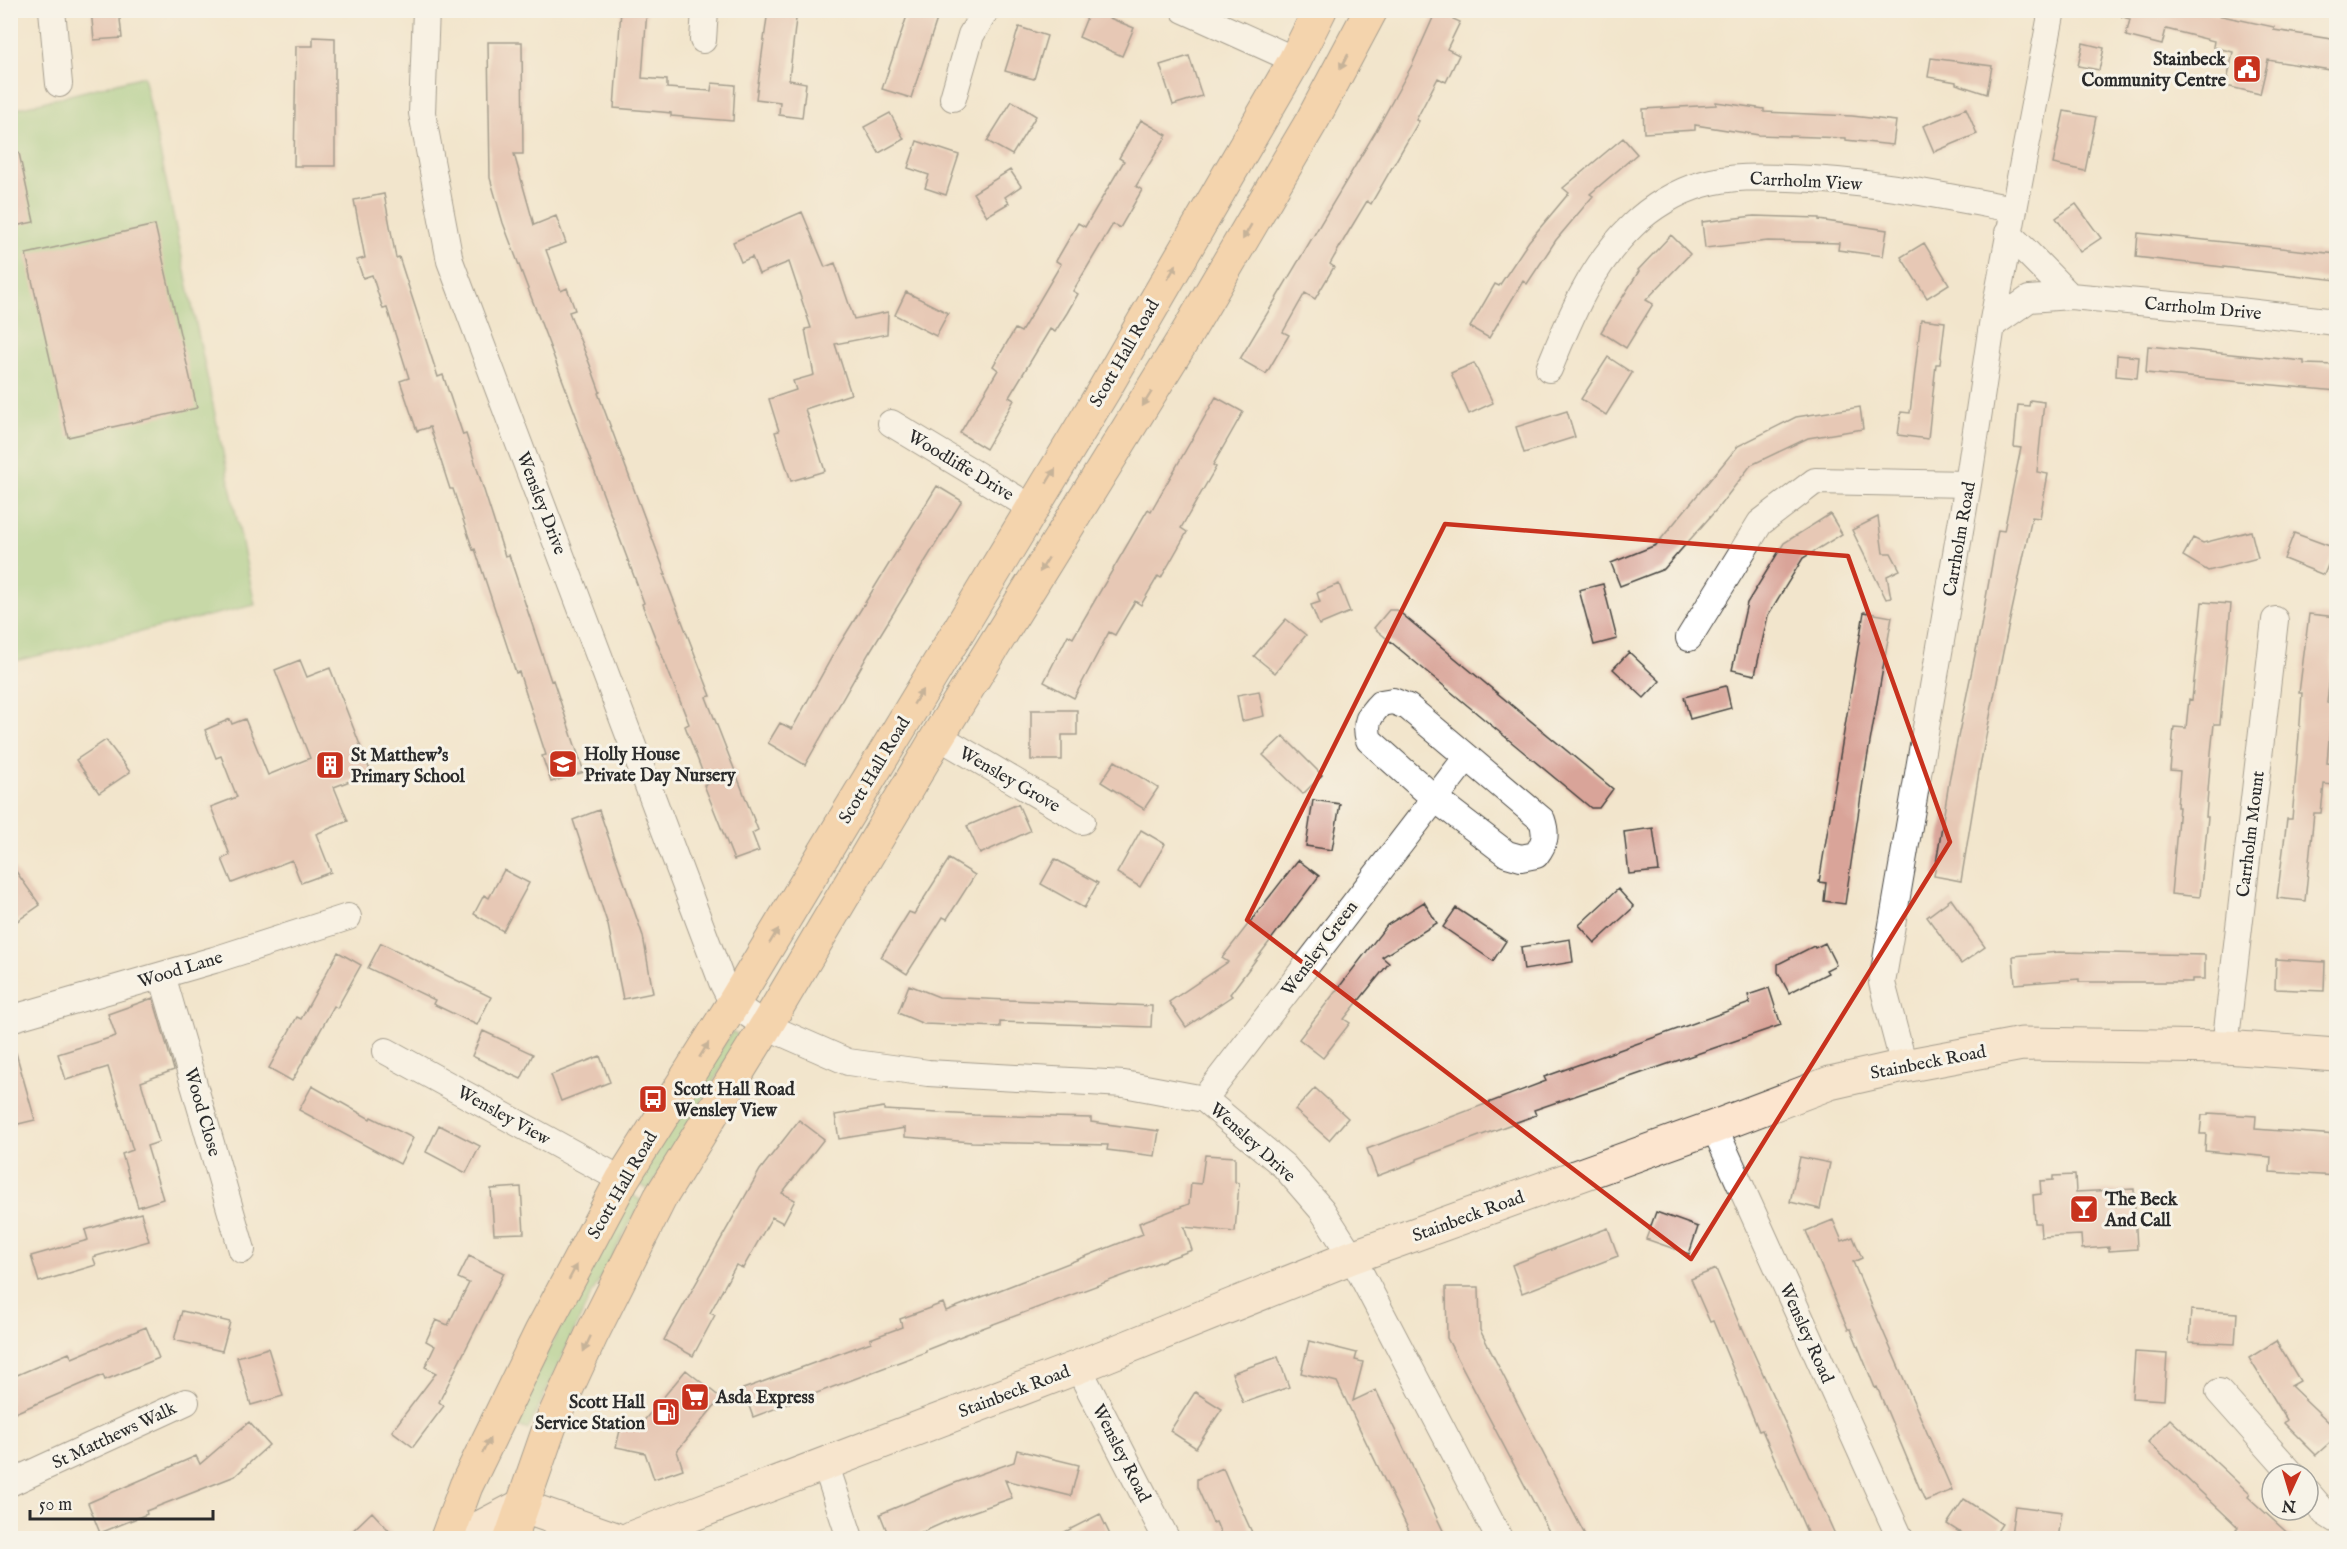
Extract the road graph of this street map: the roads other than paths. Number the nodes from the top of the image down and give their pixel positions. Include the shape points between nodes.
1 (52, 10) edge
2 (426, 10) edge
3 (705, 10) edge
4 (986, 10) edge
5 (1184, 10) edge
6 (1320, 10) edge
7 (1371, 10) edge
8 (2052, 10) edge
9 (703, 40) dead end
10 (1294, 60) junction
11 (59, 84) dead end
12 (953, 98) dead end
13 (2011, 221) junction
14 (2070, 296) junction
15 (2337, 322) edge
16 (1992, 325) junction
17 (1549, 369) dead end
18 (891, 423) dead end
19 (1968, 484) junction
20 (1032, 508) junction
21 (2275, 620) dead end
22 (1689, 638) dead end
23 (938, 736) junction
24 (1467, 757) junction
25 (1434, 798) junction
26 (1082, 821) dead end
27 (348, 917) dead end
28 (162, 975) junction
29 (734, 988) junction
30 (10, 1019) edge
31 (766, 1026) junction
32 (2225, 1047) junction
33 (386, 1051) dead end
34 (2337, 1054) edge
35 (1904, 1066) junction
36 (1204, 1099) junction
37 (1714, 1127) junction
38 (622, 1180) junction
39 (242, 1250) dead end
40 (1352, 1257) junction
41 (1078, 1367) junction
42 (2220, 1392) dead end
43 (186, 1402) dead end
44 (2281, 1462) edge
45 (825, 1463) junction
46 (10, 1483) edge
47 (466, 1486) junction
48 (521, 1506) junction
49 (2320, 1507) edge
50 (2337, 1520) edge
51 (486, 1535) edge
52 (447, 1539) edge
53 (614, 1539) edge
54 (631, 1539) edge
55 (850, 1539) edge
56 (1166, 1539) edge
57 (1499, 1539) edge
58 (1900, 1539) edge

1 - 11 street
2 - 29 street, Wensley Drive via 422,113 450,261
3 - 9 street
4 - 12 street via 971,35
5 - 10 street
6 - 10 highway, Scott Hall Road
7 -> 23 highway, Scott Hall Road via 1314,119 1186,335
8 - 13 street, Carrholm Road
20 -> 10 highway, Scott Hall Road
13 - 14 street
13 - 16 street, Carrholm Road
13 - 17 street, Carrholm View via 1913,190 1838,180 1745,177 1702,184 1663,202 1634,224 1608,252 1570,318
14 - 15 street, Carrholm Drive
14 - 16 street, Carrholm Drive via 2029,299
16 - 19 street, Carrholm Road
18 - 20 street, Woodliffe Drive
19 - 22 street via 1815,481 1760,523
19 - 35 street, Carrholm Road via 1882,983
29 -> 20 highway, Scott Hall Road
21 - 32 street, Carrholm Mount
23 - 26 street, Wensley Grove
23 - 31 highway, Scott Hall Road
24 - 25 street, Wensley Green
24 - 25 street via 1408,707 1393,701 1381,703 1369,714 1365,728 1369,740
24 - 25 street via 1542,820 1546,832 1536,855 1521,858 1507,854
25 - 36 street, Wensley Green
27 - 28 street, Wood Lane
28 - 30 street, Wood Lane
28 - 39 street, Wood Close
29 - 31 street, Wensley Drive
38 -> 29 highway, Scott Hall Road
31 - 36 street, Wensley Drive via 848,1062 928,1073 1124,1084
31 -> 48 highway, Scott Hall Road via 660,1198 551,1423
32 - 34 street, Stainbeck Road
32 - 35 street, Stainbeck Road via 2022,1044
33 - 38 street, Wensley View
35 - 37 street, Stainbeck Road via 1830,1083
36 - 40 street, Wensley Drive via 1284,1166 1322,1210
37 - 40 street, Stainbeck Road
37 - 58 street, Wensley Road
47 -> 38 highway, Scott Hall Road via 541,1332
40 - 41 street, Stainbeck Road
40 - 57 street, Wensley Drive
41 - 45 street, Stainbeck Road
41 - 56 street, Wensley Road
42 - 44 street
43 - 46 street, St Matthews Walk
45 - 54 street, Stainbeck Road
45 - 55 street
47 - 51 street
47 - 52 highway, Scott Hall Road
48 - 51 highway, Scott Hall Road
48 - 53 street
49 - 50 street

